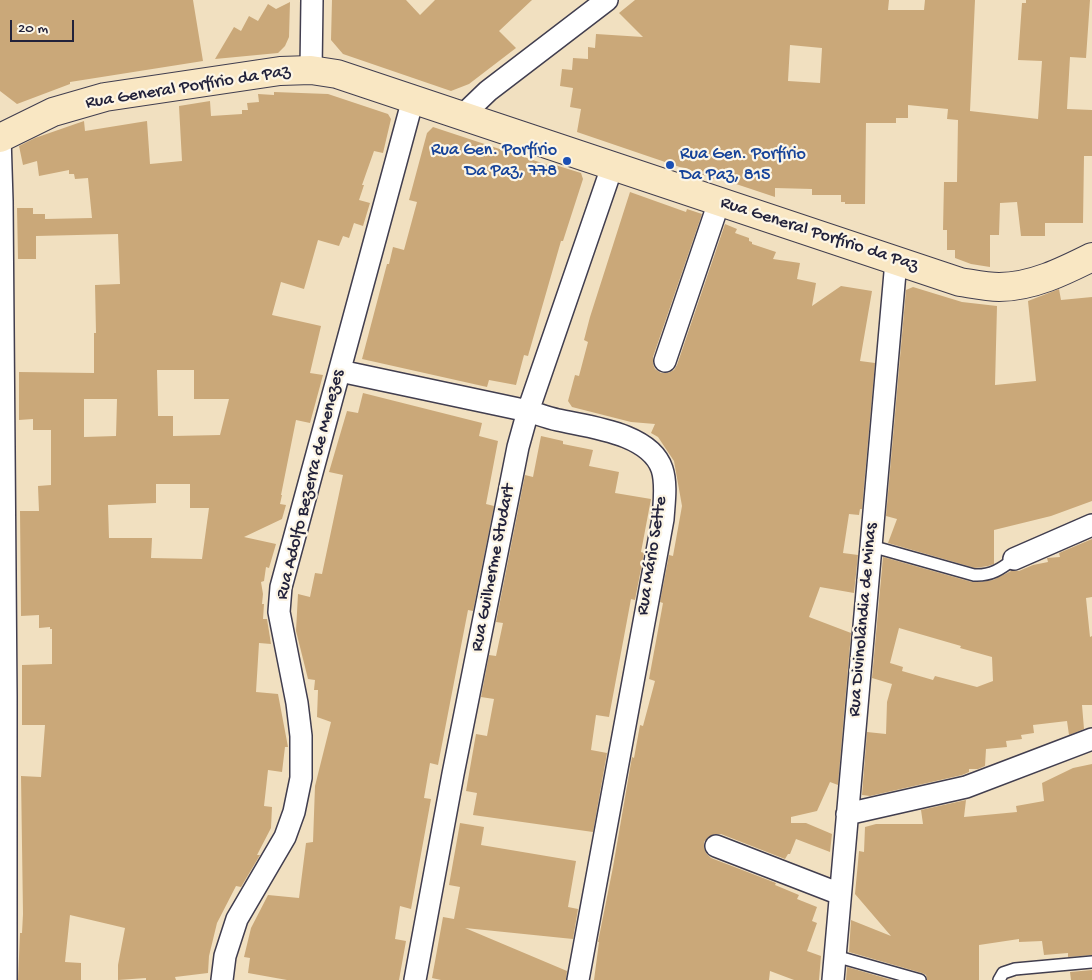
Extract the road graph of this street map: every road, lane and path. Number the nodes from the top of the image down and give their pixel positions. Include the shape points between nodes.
1 (312, 0) edge
2 (606, 0) edge
3 (311, 70) junction
4 (413, 99) junction
5 (462, 116) junction
6 (0, 137) edge
7 (612, 167) junction
8 (719, 202) junction
9 (1092, 257) edge
10 (896, 261) junction
11 (665, 361) dead end
12 (340, 371) junction
13 (528, 411) junction
14 (1092, 525) edge
15 (871, 546) junction
16 (1014, 560) joint
17 (2, 573) edge
18 (1092, 739) edge
19 (3, 747) edge
20 (847, 814) junction
21 (716, 846) dead end
22 (840, 894) junction
23 (835, 956) junction
24 (1092, 962) edge
25 (914, 979) edge
26 (6, 980) edge
27 (222, 980) edge
28 (415, 980) edge
29 (578, 980) edge
30 (833, 980) edge
31 (999, 980) edge

1 - 3 street
2 - 5 street via 488,91
3 - 4 street, Rua General Porfírio da Paz via 337,74
3 - 6 street, Rua General Porfírio da Paz via 280,71 105,97 53,112
4 - 5 street, Rua General Porfírio da Paz
4 - 12 street, Rua Adolfo Bezerra de Menezes
5 - 7 street, Rua General Porfírio da Paz
6 - 17 street
7 - 8 street, Rua General Porfírio da Paz
7 - 13 street, Rua Guilherme Studart
8 - 10 street, Rua General Porfírio da Paz
8 - 11 street
9 - 10 street, Rua General Porfírio da Paz via 1042,279 998,287 960,282
10 - 15 street, Rua Divinolândia de Minas
12 - 13 street, Rua Mário Sette
12 - 27 street, Rua Adolfo Bezerra de Menezes via 284,578 279,612 297,703 301,778 285,837 237,919 225,956
13 - 28 street, Rua Guilherme Studart via 518,447 453,774
13 - 29 street, Rua Mário Sette via 633,440 653,454 662,468 665,493 663,519
14 - 16 street
15 - 16 lane via 983,576 997,572
15 - 20 street, Rua Divinolândia de Minas
17 - 19 street
18 - 20 street via 966,787
19 - 26 street
20 - 22 street, Rua Divinolândia de Minas
21 - 22 street
22 - 23 street, Rua Divinolândia de Minas
23 - 25 lane
23 - 30 street, Rua Divinolândia de Minas
24 - 31 lane via 1015,969 1003,972

